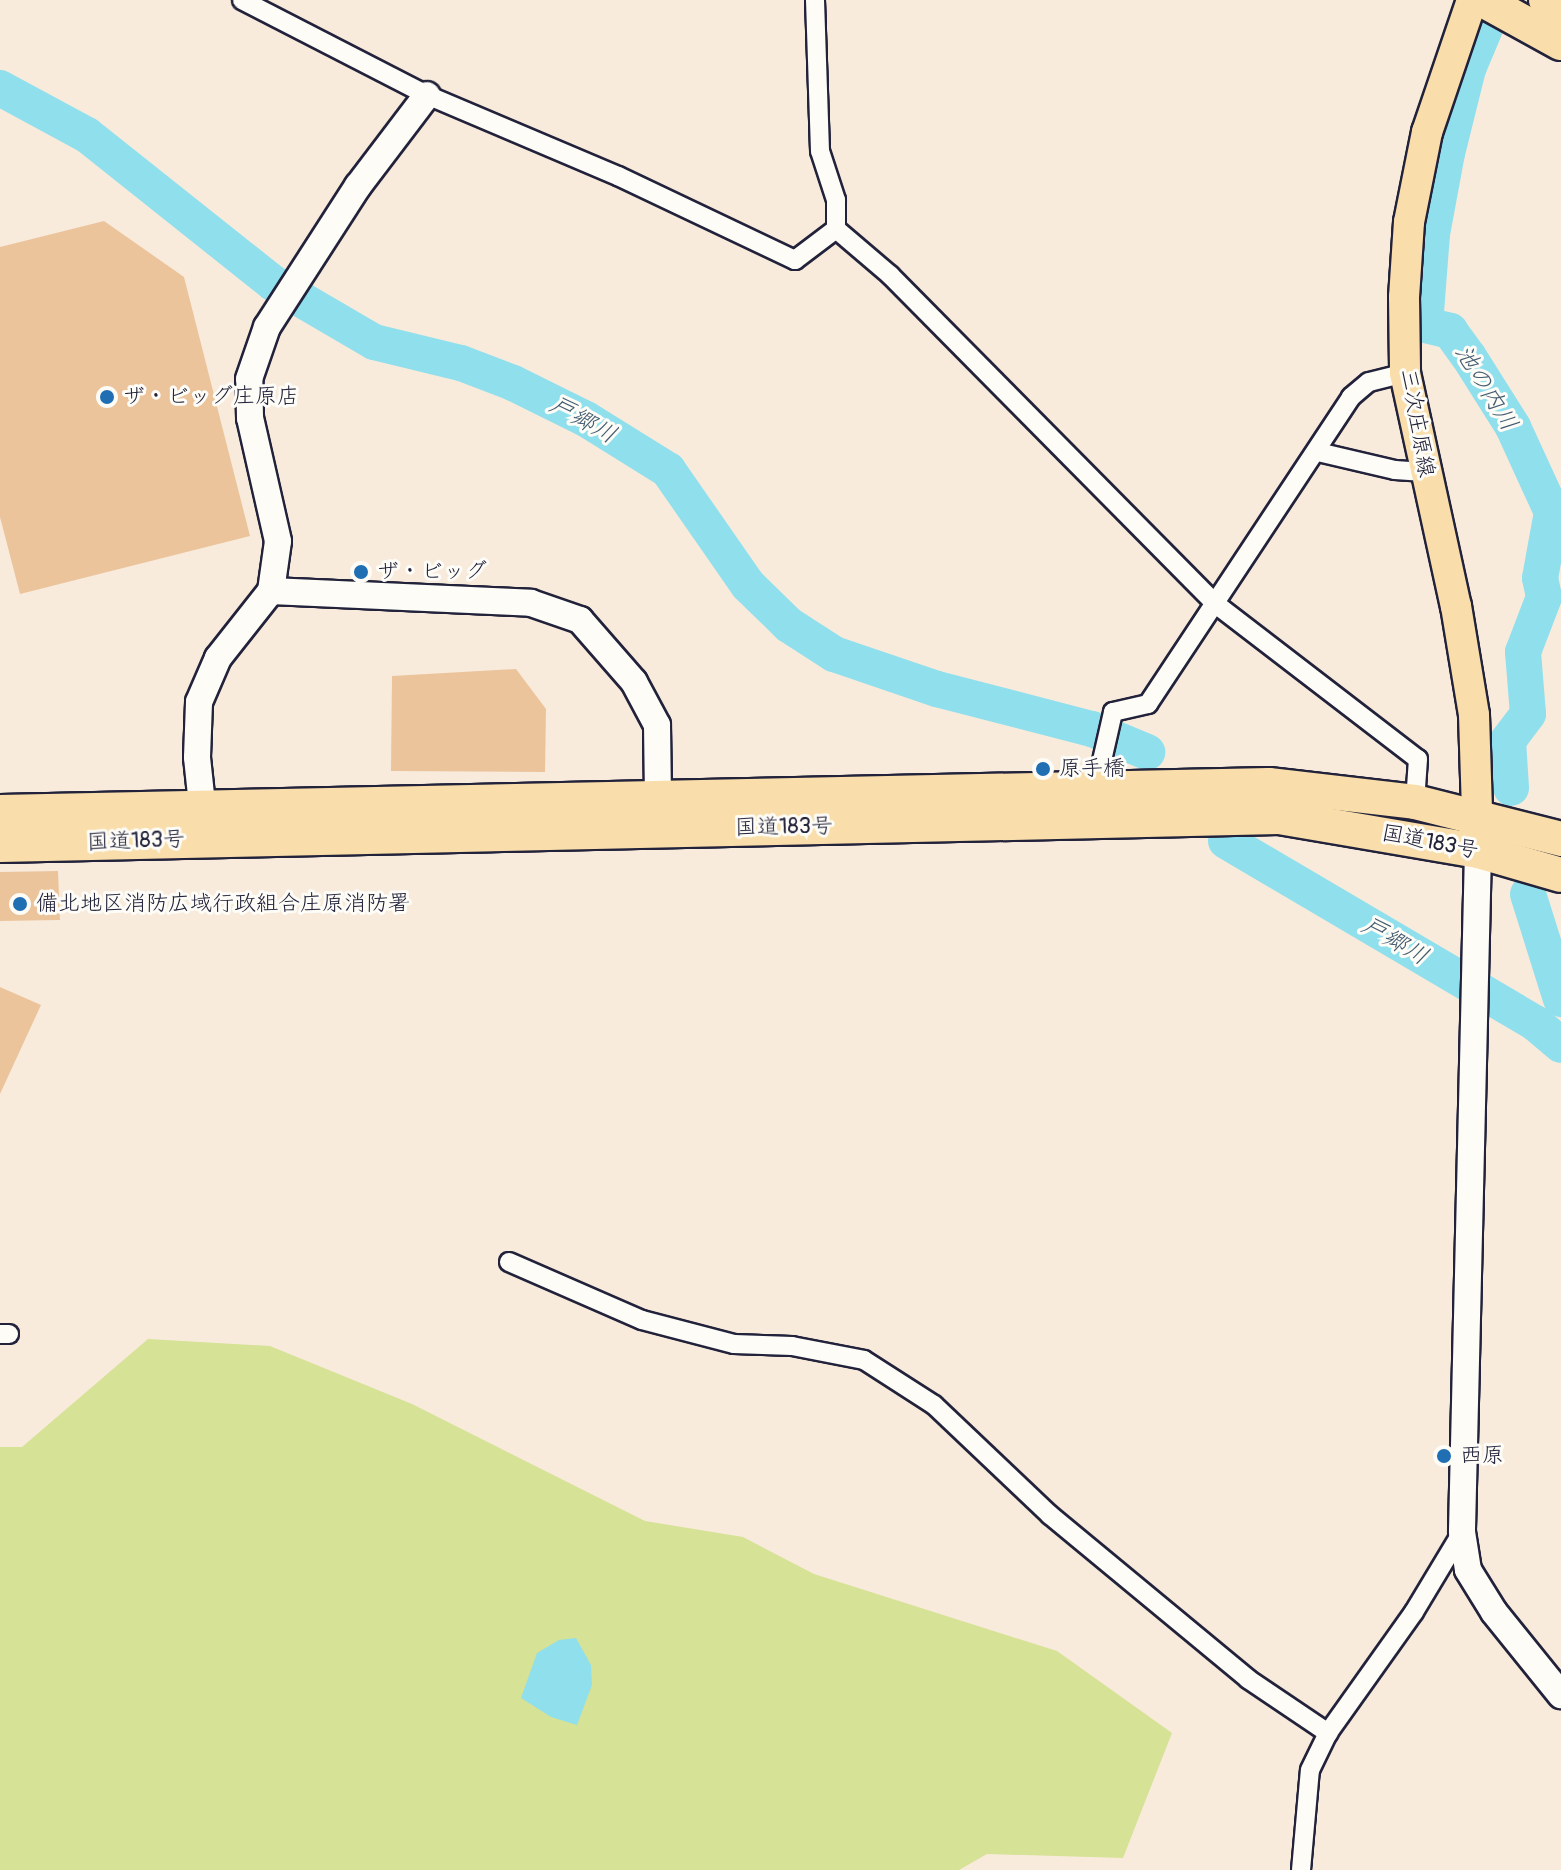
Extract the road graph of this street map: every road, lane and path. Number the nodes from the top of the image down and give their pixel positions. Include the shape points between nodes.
1 (242, 0) edge
2 (815, 0) edge
3 (1472, 0) edge
4 (1483, 0) edge
5 (1546, 0) edge
6 (1561, 8) edge
7 (1561, 43) edge
8 (427, 95) junction
9 (836, 229) junction
10 (1405, 373) junction
11 (1318, 452) junction
12 (1424, 472) junction
13 (271, 591) junction
14 (1217, 605) junction
15 (1096, 787) junction
16 (658, 794) junction
17 (1415, 802) junction
18 (0, 812) edge
19 (1477, 816) junction
20 (204, 822) junction
21 (1561, 839) edge
22 (0, 845) edge
23 (1478, 851) junction
24 (1561, 875) edge
25 (509, 1262) dead end
26 (1462, 1532) junction
27 (1561, 1695) edge
28 (1328, 1733) junction
29 (1301, 1870) edge

1 - 8 street
2 - 9 street via 820,151 836,200
3 - 10 main road, 三次庄原線 via 1427,132 1409,222
4 - 7 highway
5 - 6 highway
8 - 9 street via 618,176 795,260
8 - 13 street via 358,186 267,327 249,379 250,418 278,541
9 - 14 street via 890,275
10 - 11 street via 1369,382 1351,397
10 - 12 main road, 三次庄原線
11 - 12 street
11 - 14 street
12 - 19 main road, 三次庄原線 via 1456,606 1474,715
13 - 16 street via 531,603 580,620 634,682 657,725
13 - 20 street via 218,658 199,702 197,757
14 - 15 street via 1148,704 1113,712
14 - 17 street via 1418,759
15 - 16 highway, 国道183号
15 - 17 highway, 国道183号 via 1269,785
16 - 20 highway, 国道183号
17 - 19 highway, 国道183号
18 - 20 highway, 国道183号
19 - 21 highway, 国道183号
19 - 23 main road, 三次庄原線
20 - 22 highway, 国道183号
20 - 23 highway, 国道183号 via 1279,817
23 - 24 highway, 国道183号
23 - 26 street
25 - 28 street via 642,1320 734,1344 792,1346 864,1360 934,1405 1050,1515 1248,1679
26 - 27 street via 1468,1570 1487,1602 1523,1654
26 - 28 street via 1414,1612
28 - 29 street via 1310,1770

